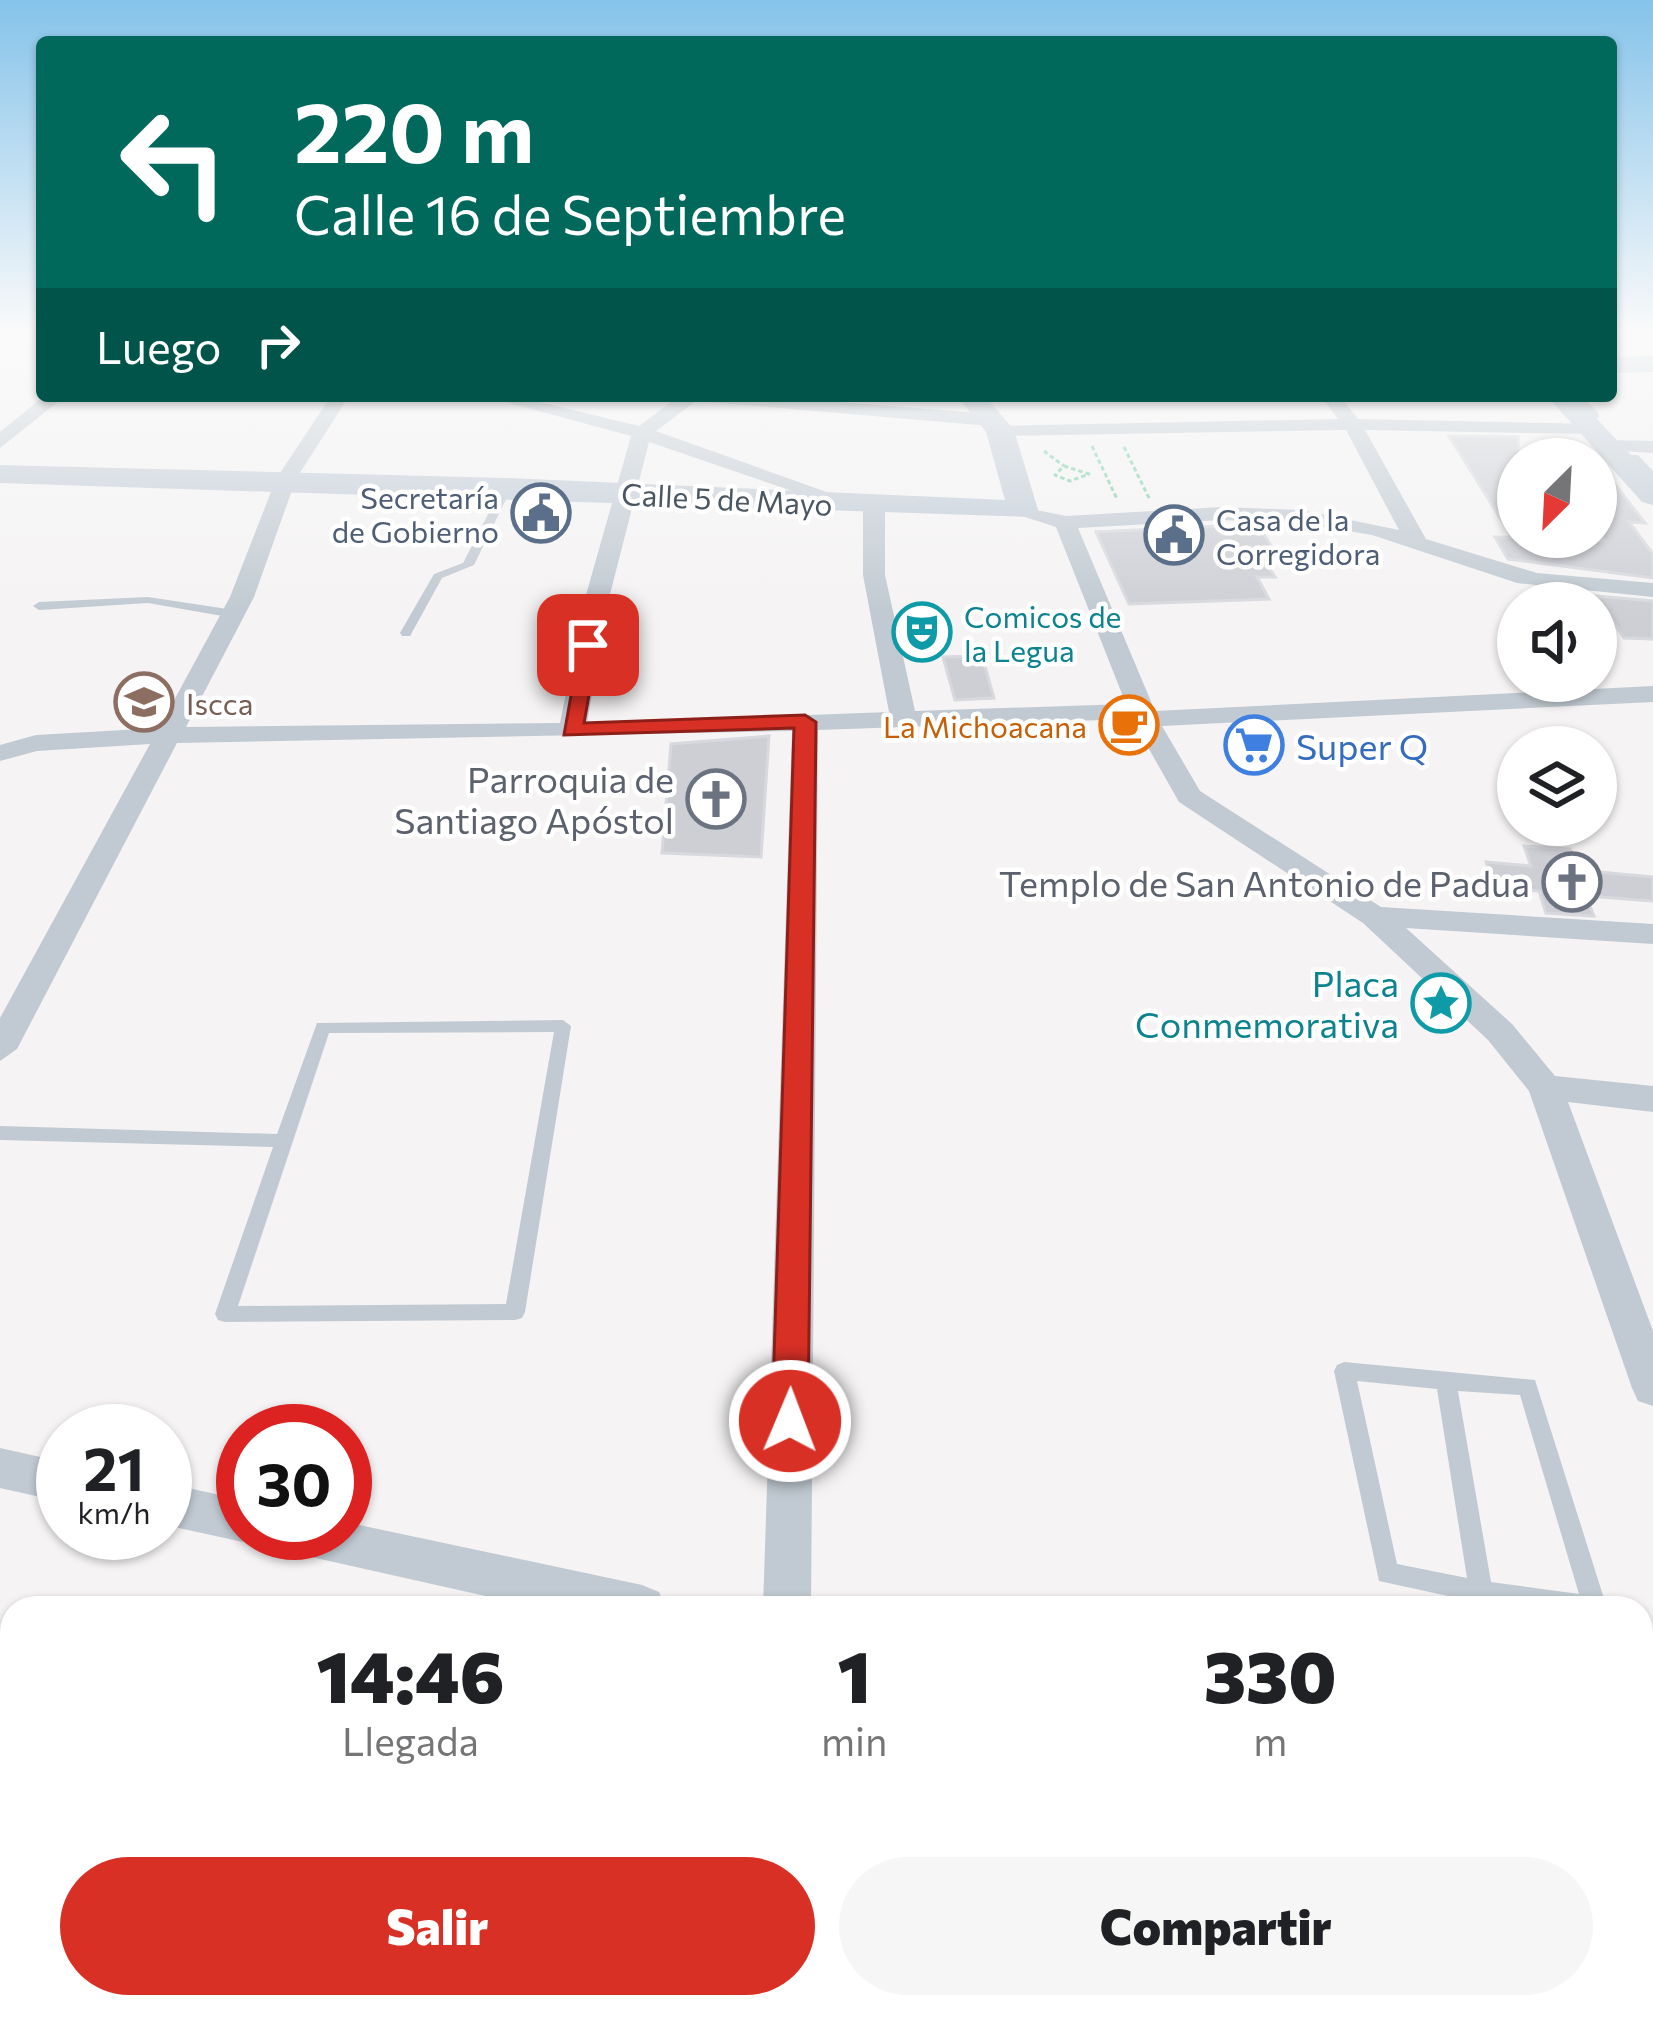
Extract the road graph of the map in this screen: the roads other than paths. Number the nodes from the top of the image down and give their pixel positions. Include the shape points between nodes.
1 (321, 425) edge
2 (610, 425) edge
3 (653, 425) edge
4 (995, 425) edge
5 (1000, 425) edge
6 (1285, 425) edge
7 (1353, 425) edge
8 (1372, 425) edge
9 (642, 433) junction
10 (1598, 438) edge
11 (1617, 440) edge
12 (1617, 441) edge
13 (0, 474) edge
14 (1653, 477) edge
15 (286, 479) junction
16 (507, 487) junction
17 (622, 493) junction
18 (1653, 496) edge
19 (864, 506) junction
20 (1023, 510) junction
21 (1065, 524) junction
22 (1415, 538) junction
23 (1653, 590) edge
24 (39, 606) dead end
25 (234, 614) junction
26 (406, 633) dead end
27 (1653, 694) edge
28 (1144, 715) junction
29 (903, 718) junction
30 (805, 722) junction
31 (572, 730) junction
32 (170, 735) junction
33 (0, 754) edge
34 (1374, 916) junction
35 (1653, 934) edge
36 (0, 1049) edge
37 (1546, 1087) junction
38 (1653, 1100) edge
39 (0, 1133) edge
40 (284, 1141) junction
41 (1446, 1381) junction
42 (1653, 1388) edge
43 (0, 1468) edge
44 (36, 1476) edge
45 (372, 1549) edge
46 (587, 1596) edge
47 (787, 1596) edge
48 (1468, 1596) edge
49 (1481, 1596) edge
50 (1591, 1596) edge

1 - 15 street
2 - 9 street
3 - 9 street
4 - 20 street
5 - 6 street
7 - 22 street
8 - 10 street
9 - 17 street
9 - 19 street
11 - 14 lane
12 - 18 street
13 - 15 street, Calle 5 de Mayo
15 - 16 street, Calle 5 de Mayo
15 - 25 street
16 - 17 street, Calle 5 de Mayo
16 - 26 lane via 467,565 438,576
17 - 19 street, Calle 5 de Mayo
17 - 31 street
19 - 20 street, Calle 5 de Mayo
19 - 29 street
20 - 21 street
21 - 22 street via 1257,516
21 - 28 street
22 - 23 street via 1498,571 1583,588
24 - 25 lane via 148,600
25 - 32 street
27 - 28 street
28 - 29 street
28 - 34 street via 1189,796
29 - 30 street
30 - 31 street
30 - 47 street
31 - 32 street
32 - 33 street via 36,743
32 - 36 street
34 - 35 street
34 - 37 street via 1500,1032
37 - 38 street
37 - 42 street
39 - 40 lane
40 - 40 lane via 322,1027 563,1026 514,1312 225,1315
41 - 48 lane via 1344,1371 1387,1573
41 - 49 lane
41 - 50 lane via 1528,1386
43 - 44 street
45 - 46 street

